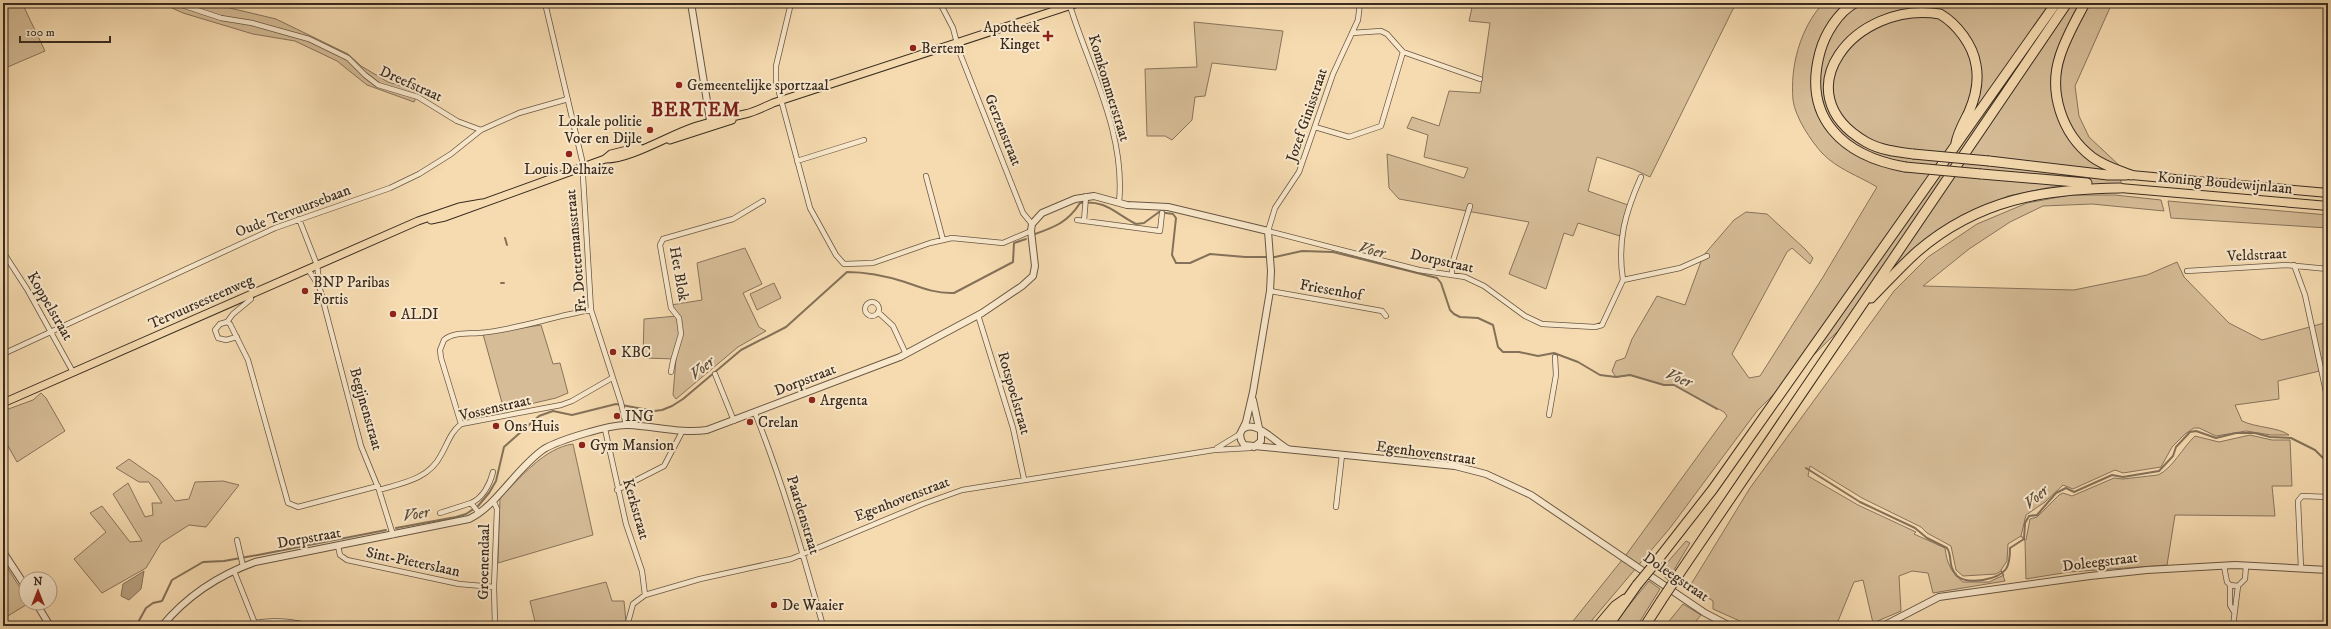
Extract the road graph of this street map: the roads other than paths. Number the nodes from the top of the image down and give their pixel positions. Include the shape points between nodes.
1 (176, 3) edge
2 (545, 3) edge
3 (692, 3) edge
4 (791, 3) edge
5 (950, 3) edge
6 (1078, 3) edge
7 (1360, 3) edge
8 (1855, 3) edge
9 (2056, 3) edge
10 (2067, 3) edge
11 (2085, 3) edge
12 (1910, 4) dead end
13 (941, 5) edge
14 (1070, 6) junction
15 (1352, 33) junction
16 (957, 42) junction
17 (1837, 43) dead end
18 (1403, 52) junction
19 (1480, 79) dead end
20 (568, 99) junction
21 (781, 100) junction
22 (711, 124) junction
23 (1315, 127) junction
24 (481, 130) junction
25 (864, 140) dead end
26 (1955, 148) junction
27 (797, 161) junction
28 (582, 166) junction
29 (2131, 175) junction
30 (926, 176) dead end
31 (1641, 177) dead end
32 (2120, 188) junction
33 (2328, 193) edge
34 (1086, 197) junction
35 (763, 201) dead end
36 (1119, 203) junction
37 (1470, 206) dead end
38 (2328, 206) edge
39 (1162, 213) dead end
40 (299, 219) junction
41 (1077, 220) dead end
42 (1084, 221) junction
43 (1032, 224) junction
44 (1030, 231) junction
45 (1268, 231) junction
46 (943, 240) junction
47 (3, 252) edge
48 (1707, 256) dead end
49 (317, 265) junction
50 (2294, 265) junction
51 (308, 269) junction
52 (2328, 269) edge
53 (2187, 270) dead end
54 (1452, 275) junction
55 (1623, 280) junction
56 (320, 289) junction
57 (1270, 291) junction
58 (250, 295) junction
59 (1861, 308) junction
60 (591, 310) junction
61 (878, 312) dead end
62 (978, 315) junction
63 (1386, 316) dead end
64 (227, 322) junction
65 (52, 332) junction
66 (237, 337) junction
67 (3, 354) edge
68 (906, 354) junction
69 (1555, 357) dead end
70 (73, 372) junction
71 (671, 372) dead end
72 (714, 374) dead end
73 (612, 378) junction
74 (1253, 392) junction
75 (2328, 401) edge
76 (3, 403) edge
77 (755, 413) junction
78 (1549, 414) dead end
79 (734, 421) junction
80 (461, 424) junction
81 (626, 425) junction
82 (605, 429) junction
83 (683, 430) junction
84 (1260, 430) junction
85 (1241, 431) junction
86 (1252, 447) junction
87 (1214, 450) junction
88 (1291, 450) junction
89 (1342, 455) junction
90 (494, 472) dead end
91 (1024, 479) junction
92 (378, 488) junction
93 (617, 490) junction
94 (2328, 497) edge
95 (493, 500) junction
96 (1336, 507) dead end
97 (475, 508) junction
98 (440, 513) dead end
99 (392, 531) junction
100 (237, 540) dead end
101 (338, 546) junction
102 (1609, 548) joint
103 (3, 552) edge
104 (803, 554) junction
105 (243, 566) junction
106 (2224, 566) junction
107 (2246, 566) junction
108 (2301, 568) junction
109 (2328, 570) edge
110 (234, 571) junction
111 (18, 575) edge
112 (2230, 585) junction
113 (2238, 586) junction
114 (494, 587) junction
115 (645, 595) junction
116 (1627, 598) junction
117 (41, 611) edge
118 (2234, 612) junction
119 (255, 624) edge
120 (50, 626) edge
121 (162, 626) edge
122 (312, 626) edge
123 (495, 626) edge
124 (627, 626) edge
125 (823, 626) edge
126 (1598, 626) edge
127 (1608, 626) edge
128 (1645, 626) edge
129 (1730, 626) edge
130 (1883, 626) edge
131 (2233, 626) edge

1 - 24 street, Dreefstraat via 221,18 252,23 309,39 348,58 378,85 418,97 457,121
2 - 20 street, Fr. Dottermansstraat
3 - 22 street
4 - 21 street via 776,71
5 - 13 street
6 - 14 main road, Tervuursesteenweg
7 - 15 street, Jozef Ginisstraat via 1360,12
8 - 32 highway, bridge via 1835,22 1823,41 1815,82 1817,99 1834,132 1861,155 1881,163 1904,167
9 - 26 highway
10 - 59 highway via 1882,273
11 - 29 highway via 2060,57 2056,92 2060,110 2067,127 2082,148 2107,166
12 - 26 highway via 1932,10 1958,28 1969,46 1976,65 1976,89 1970,110 1957,136
13 - 16 street, Gerzenstraat
14 - 16 main road, Tervuursesteenweg
14 - 36 street, Komkommerstraat via 1115,135
15 - 18 street via 1381,31
15 - 23 street, Jozef Ginisstraat via 1332,74
16 - 21 main road, Tervuursesteenweg
16 - 43 street, Gerzenstraat via 1023,213
17 - 29 highway, bridge via 1831,57 1828,82 1830,95 1843,121 1866,142 1880,148 1913,154 2108,175
18 - 19 street
18 - 23 street via 1381,126 1349,138
20 - 24 street, Oude Tervuursebaan via 519,113
20 - 28 street, Fr. Dottermansstraat
21 - 22 main road, Tervuursesteenweg
21 - 27 street
22 - 28 main road, Tervuursesteenweg via 679,138
23 - 45 street, Jozef Ginisstraat via 1299,172 1273,212
24 - 40 street, Oude Tervuursebaan via 451,154 413,177 390,188
25 - 27 street
26 - 116 highway, bridge via 1713,489
27 - 46 street via 810,208 836,255 844,264 873,263
28 - 49 main road, Tervuursesteenweg via 482,203 459,207 410,225
28 - 60 street, Fr. Dottermansstraat
29 - 33 highway, Koning Boudewijnlaan
30 - 46 street
31 - 55 street via 1622,231 1620,256
32 - 38 highway, Koning Boudewijnlaan
32 - 59 highway via 2080,188 2049,192 2007,201 1985,210 1942,233 1920,250
34 - 36 street, Dorpstraat via 1098,197
34 - 42 street
34 - 43 street via 1044,212
35 - 71 street, Het Blok via 733,219 663,239 660,245 672,308 679,318 681,334
36 - 45 street, Dorpstraat via 1168,207
37 - 54 street via 1452,264
39 - 42 street via 1160,231
40 - 49 street, Begijnenstraat
40 - 65 street, Oude Tervuursebaan
41 - 42 street
43 - 44 street, Dorpstraat
44 - 46 street via 1003,243 965,238
44 - 62 street, Dorpstraat via 1035,266 1031,279
45 - 54 street, Dorpstraat via 1419,270
45 - 57 street
47 - 65 street, Koppelstraat
48 - 55 street via 1680,268
49 - 51 main road, Tervuursesteenweg
49 - 56 street, Begijnenstraat
50 - 52 street, Veldstraat
50 - 53 street, Veldstraat
50 - 75 street via 2305,295
51 - 56 street, Begijnenstraat
51 - 58 main road, Tervuursesteenweg
54 - 55 street, Dorpstraat via 1465,277 1484,286 1525,316 1542,324 1567,326 1602,325
56 - 92 street, Begijnenstraat via 361,446
57 - 63 street, Friesenhof via 1382,311
57 - 74 street
58 - 64 street via 251,299
58 - 70 main road, Tervuursesteenweg
59 - 128 highway, bridge
60 - 73 street, Fr. Dottermansstraat
60 - 80 street via 532,324 460,334 444,340 440,350 441,358
61 - 68 street via 893,326
62 - 68 street, Dorpstraat
62 - 91 street, Rotspoelstraat via 1013,428
64 - 66 street, Vossenstraat
64 - 66 street via 217,327 216,335 222,339
65 - 67 street, Oude Tervuursebaan
65 - 70 street, Koppelstraat
66 - 92 street, Vossenstraat via 258,391 288,503 298,507
68 - 77 street, Dorpstraat
69 - 78 street via 1556,375
70 - 76 main road, Tervuursesteenweg
72 - 79 street
73 - 80 street, Vossenstraat via 562,405
73 - 81 street, Fr. Dottermansstraat
74 - 84 street
74 - 85 street
77 - 79 street, Dorpstraat
77 - 104 street, Paardenstraat via 774,461
79 - 83 street, Dorpstraat via 707,430
80 - 92 street, Vossenstraat via 452,432 441,456 428,472 415,479
81 - 82 street, Dorpstraat
81 - 83 street, Dorpstraat
82 - 93 street, Kerkstraat
82 - 95 street, Dorpstraat via 561,441 545,449 521,468
83 - 93 street via 664,466
84 - 85 street, Egenhovenstraat via 1252,425
84 - 86 street via 1261,441
84 - 88 street, Egenhovenstraat
85 - 86 street via 1242,443
85 - 87 street, Egenhovenstraat
86 - 87 street, Egenhovenstraat
86 - 88 street, Egenhovenstraat
87 - 91 street, Egenhovenstraat
88 - 89 street, Egenhovenstraat
89 - 96 street
89 - 102 street, Egenhovenstraat via 1455,466 1486,474 1531,495
90 - 97 street, Dorpstraat via 491,483 477,500
91 - 104 street, Egenhovenstraat via 962,490
92 - 99 street, Begijnenstraat
93 - 115 street, Kerkstraat via 642,571
94 - 108 street via 2302,496 2298,501
95 - 97 street, Dorpstraat
95 - 114 street, Groenendaal via 497,509
97 - 98 street, Dorpstraat
97 - 99 street, Dorpstraat via 462,522
99 - 101 street, Dorpstraat
100 - 105 street
101 - 105 street, Dorpstraat via 261,560
101 - 114 street, Sint-Pieterslaan via 342,557 350,561 459,584
102 - 129 street, Doleegstraat via 1705,613
103 - 111 street
104 - 115 street, Egenhovenstraat
104 - 125 street, Paardenstraat
105 - 110 street, Dorpstraat
106 - 107 street, Doleegstraat
106 - 112 street via 2225,578
106 - 130 street, Doleegstraat via 2116,573 1944,596 1930,600
107 - 108 street, Doleegstraat
107 - 113 street via 2244,581
108 - 109 street, Doleegstraat
110 - 119 street
110 - 121 street, Dorpstraat via 187,600
112 - 113 street
112 - 118 street via 2230,605
113 - 118 street
114 - 123 street, Groenendaal
115 - 124 street via 633,604
116 - 126 highway via 1615,606
116 - 127 highway via 1622,609
117 - 120 street
118 - 131 street
119 - 122 street via 270,620

